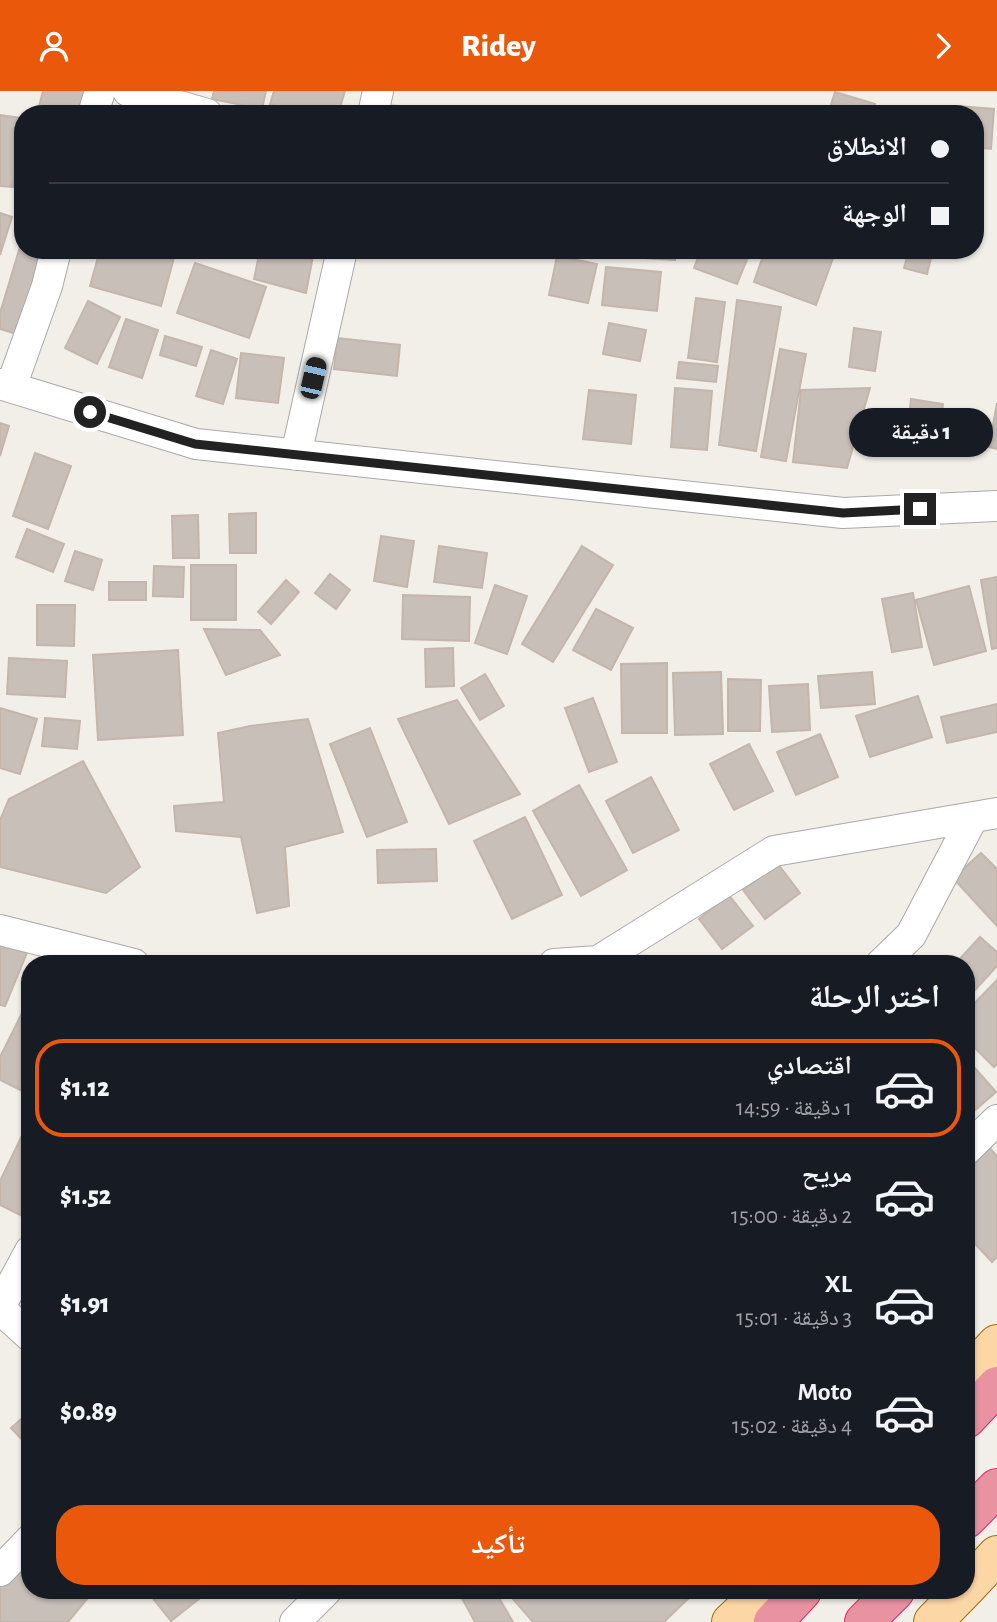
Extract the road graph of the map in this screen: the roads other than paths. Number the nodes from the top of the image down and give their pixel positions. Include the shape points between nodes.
1 (128, 91) edge
2 (176, 105) edge
3 (53, 259) edge
4 (340, 259) edge
5 (6, 385) edge
6 (296, 455) junction
7 (997, 506) edge
8 (984, 816) edge
9 (0, 930) edge
10 (99, 955) edge
11 (609, 955) edge
12 (890, 955) edge
13 (997, 1120) edge
14 (975, 1141) edge
15 (21, 1268) edge
16 (0, 1308) edge
17 (21, 1328) edge
18 (997, 1344) edge
19 (975, 1367) edge
20 (997, 1386) edge
21 (975, 1409) edge
22 (997, 1488) edge
23 (975, 1510) edge
24 (21, 1549) edge
25 (997, 1555) edge
26 (0, 1571) edge
27 (975, 1578) edge
28 (318, 1599) edge
29 (775, 1599) edge
30 (887, 1599) edge
31 (955, 1599) edge
32 (754, 1605) edge
33 (295, 1622) edge
34 (864, 1622) edge
35 (933, 1622) edge

1 - 2 street
3 - 5 street via 47,286
4 - 6 street
5 - 6 street via 195,444
6 - 7 street via 843,513
8 - 11 street via 774,851
8 - 12 street via 911,935
9 - 10 street
13 - 14 street
15 - 16 street
16 - 17 street
18 - 19 main road
20 - 21 highway
22 - 23 highway
24 - 26 street
25 - 27 main road
28 - 33 street
29 - 32 highway
30 - 34 highway
31 - 35 main road

